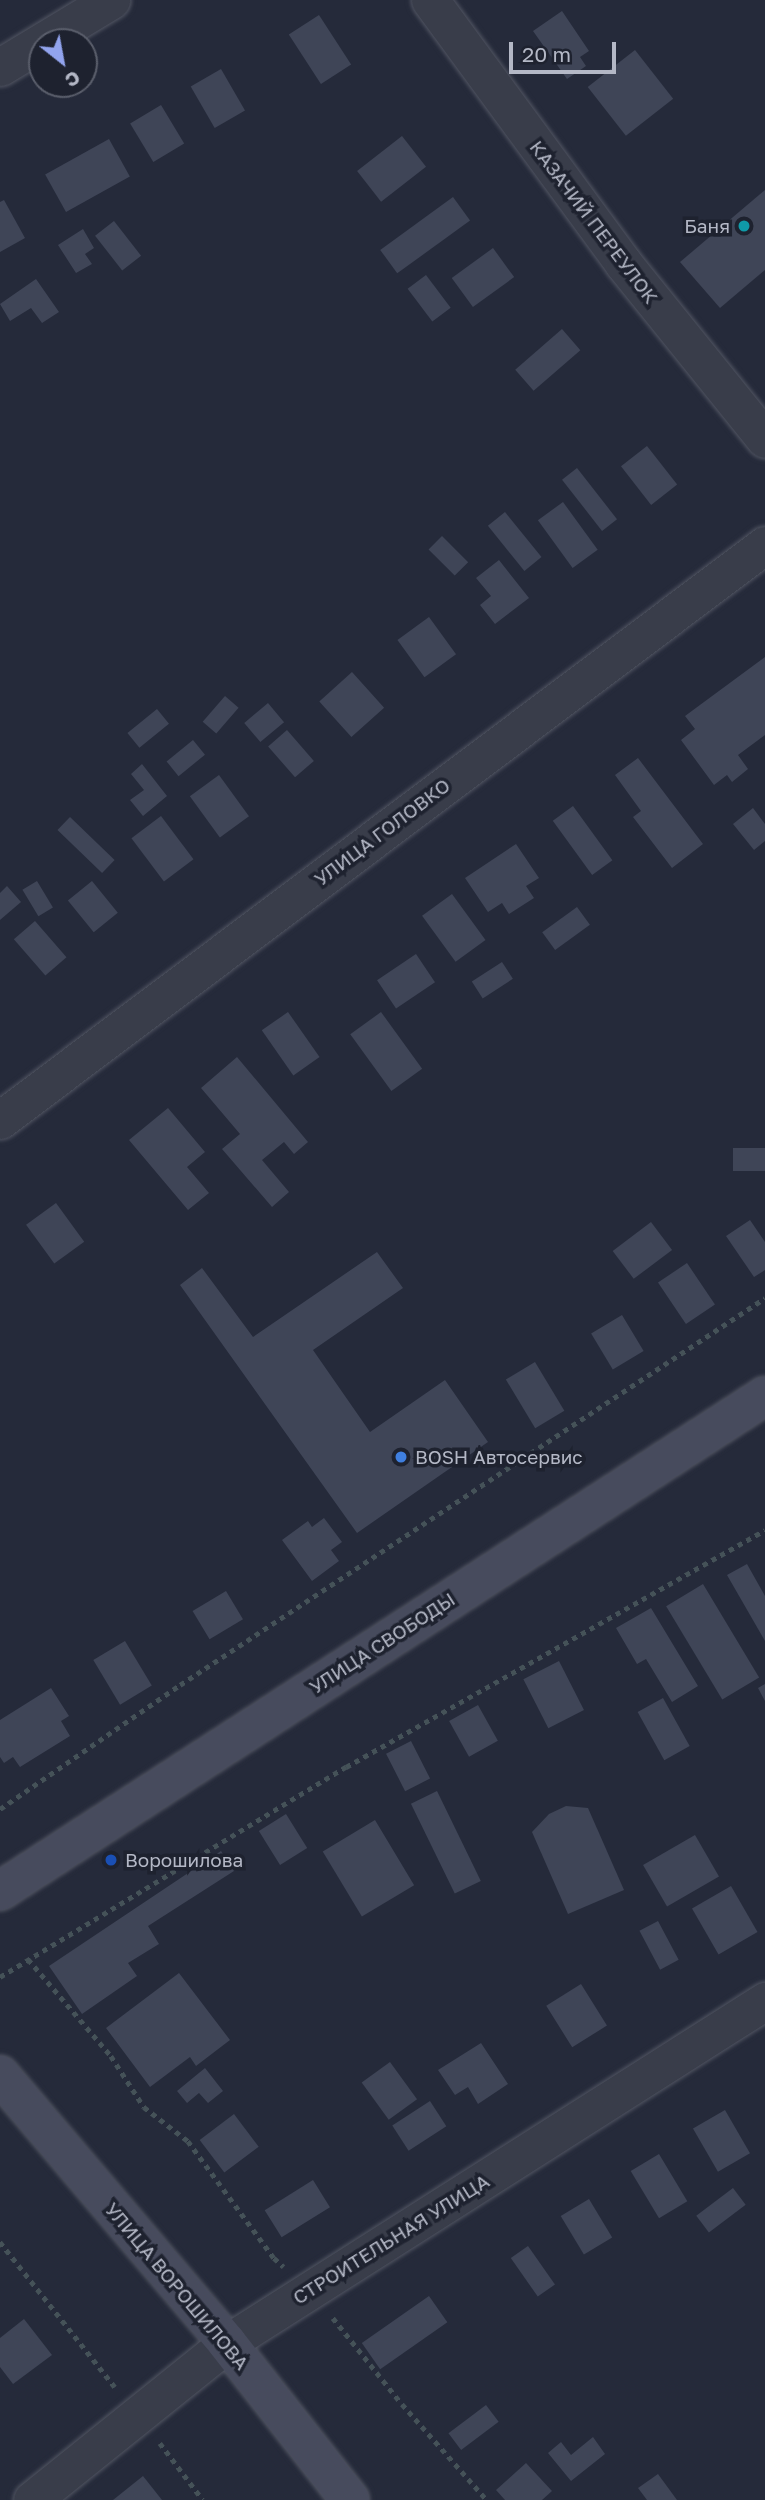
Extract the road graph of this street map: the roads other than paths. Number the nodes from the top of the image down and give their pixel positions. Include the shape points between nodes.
1 (111, 0) edge
2 (430, 0) edge
3 (0, 67) edge
4 (765, 439) edge
5 (765, 545) edge
6 (0, 1119) edge
7 (765, 1396) edge
8 (0, 1891) edge
9 (765, 2001) edge
10 (0, 2075) edge
11 (227, 2343) junction
12 (32, 2500) edge
13 (350, 2500) edge

1 - 3 street
2 - 4 street, КАЗАЧИЙ ПЕРЕУЛОК via 623,263
5 - 6 street, УЛИЦА ГОЛОВКО
7 - 8 main road, УЛИЦА СВОБОДЫ
9 - 11 street, СТРОИТЕЛЬНАЯ УЛИЦА
10 - 11 main road, УЛИЦА ВОРОШИЛОВА
11 - 12 street, СТРОИТЕЛЬНАЯ УЛИЦА
11 - 13 main road, УЛИЦА ВОРОШИЛОВА

